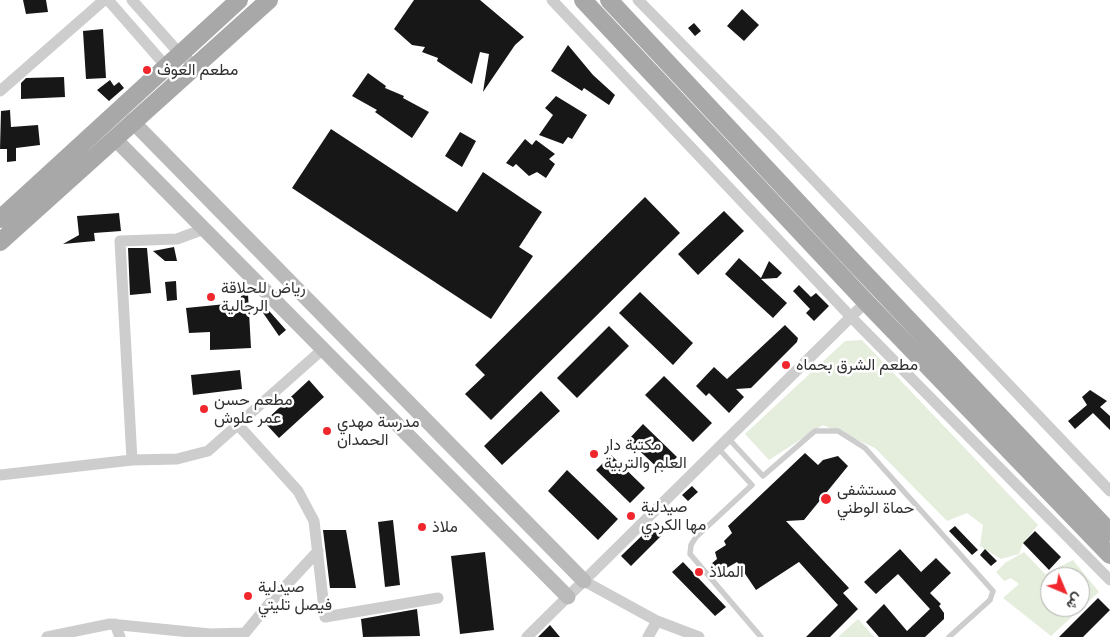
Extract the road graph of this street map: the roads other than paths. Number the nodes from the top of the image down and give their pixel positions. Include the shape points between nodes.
1 (104, 0) edge
2 (108, 0) edge
3 (132, 0) edge
4 (239, 0) edge
5 (269, 0) edge
6 (552, 0) edge
7 (583, 0) edge
8 (609, 0) edge
9 (638, 0) edge
10 (180, 54) junction
11 (195, 65) junction
12 (166, 66) junction
13 (178, 80) junction
14 (0, 90) edge
15 (132, 121) junction
16 (114, 138) junction
17 (0, 219) edge
18 (204, 229) junction
19 (0, 242) edge
20 (866, 302) junction
21 (851, 317) junction
22 (323, 349) junction
23 (239, 426) junction
24 (728, 438) junction
25 (718, 448) junction
26 (132, 460) junction
27 (0, 475) edge
28 (1110, 492) edge
29 (1110, 532) edge
30 (318, 551) junction
31 (1110, 555) edge
32 (1110, 580) edge
33 (584, 581) junction
34 (568, 596) junction
35 (438, 598) dead end
36 (657, 621) junction
37 (115, 624) junction
38 (248, 635) edge
39 (47, 637) edge
40 (120, 637) edge
41 (527, 637) edge
42 (648, 637) edge
43 (699, 637) edge
44 (761, 637) edge
45 (949, 637) edge

1 - 14 street
2 - 12 street
3 - 10 street
4 - 10 main road
5 - 11 main road
6 - 21 street
7 - 20 main road
8 - 29 main road
9 - 28 street via 773,137
10 - 11 street
10 - 12 main road
11 - 13 main road
12 - 13 street
12 - 17 main road
13 - 15 main road
15 - 16 main road
15 - 33 main road
16 - 18 main road
16 - 19 main road
18 - 22 main road
18 - 26 street via 177,239 120,241
20 - 21 street
20 - 31 main road
21 - 24 street
21 - 32 street
22 - 23 street
22 - 34 main road
23 - 26 street via 208,452 177,459
23 - 30 street via 298,491 314,521
24 - 25 street
24 - 45 lane via 763,476 815,430 838,431 865,448 993,591 990,600
25 - 33 street
25 - 44 lane via 752,485 696,536 690,554
26 - 27 street
30 - 35 street via 325,617
30 - 38 street via 268,605
33 - 34 street
33 - 36 street
34 - 41 street
36 - 42 street
36 - 43 street
37 - 38 street
37 - 39 street
37 - 40 street

